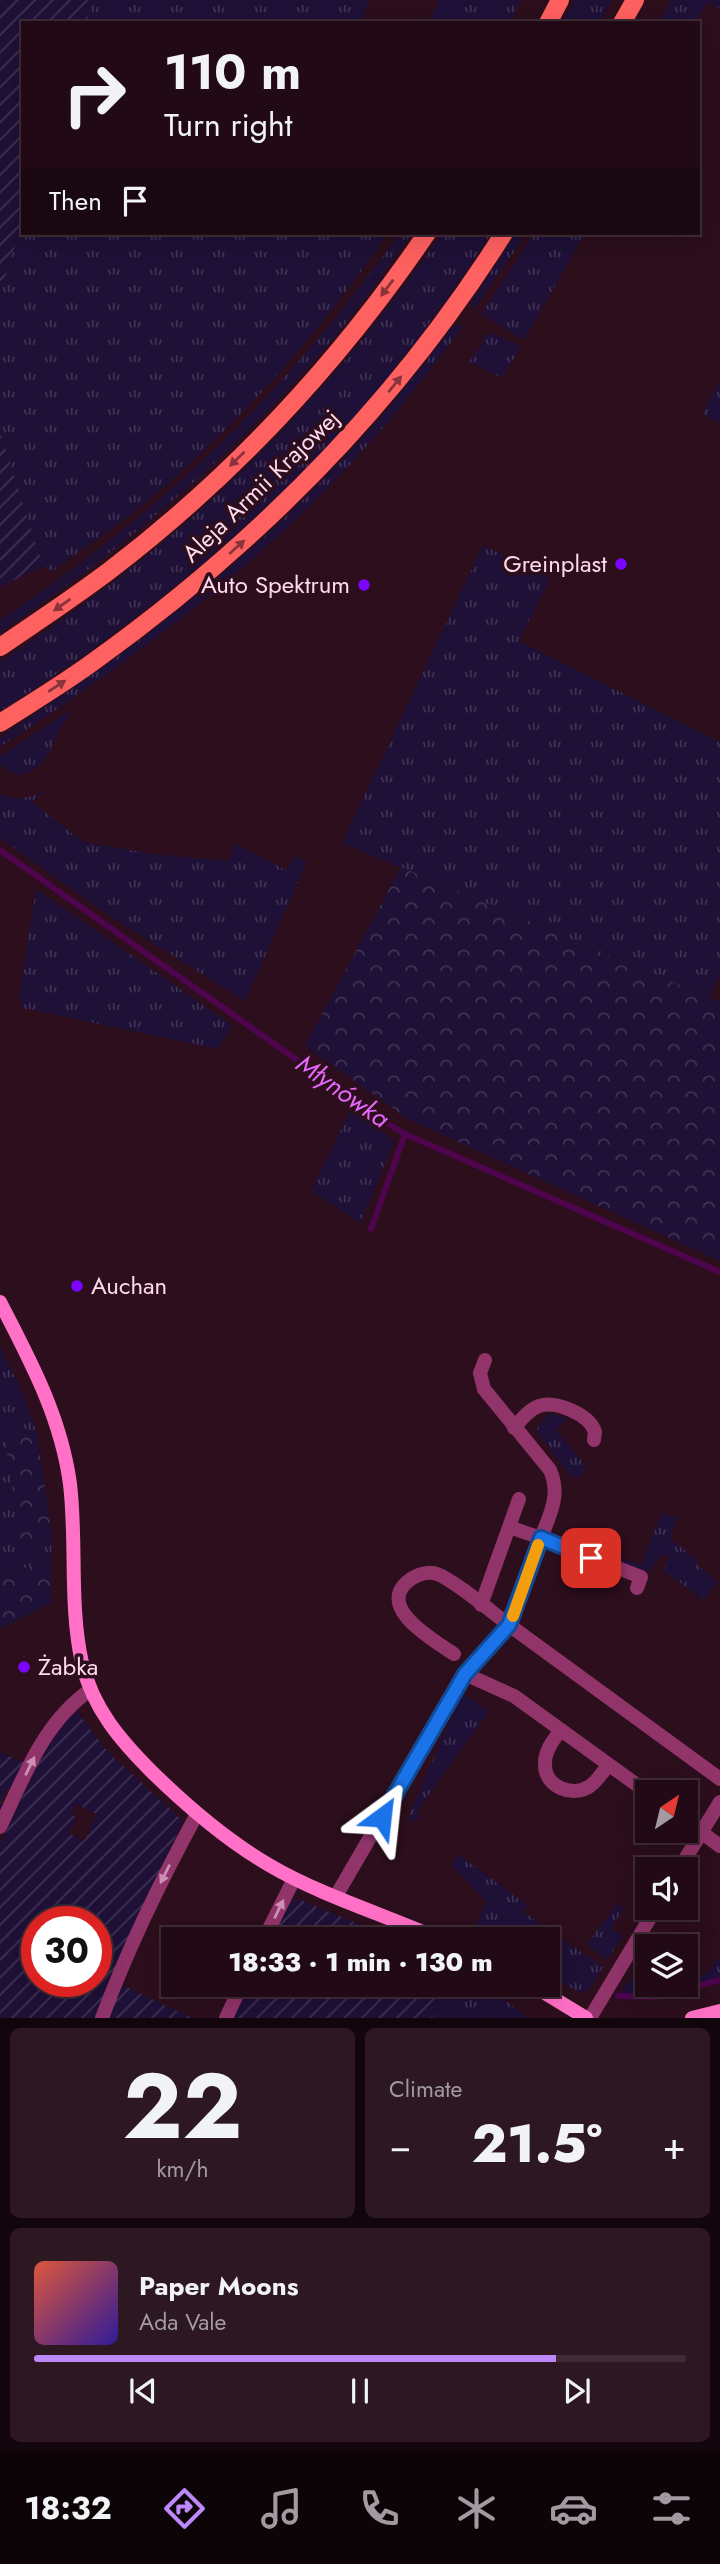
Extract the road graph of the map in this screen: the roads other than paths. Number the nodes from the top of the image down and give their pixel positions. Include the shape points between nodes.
1 (560, 0) edge
2 (635, 0) edge
3 (549, 21) edge
4 (623, 21) edge
5 (425, 235) edge
6 (503, 235) edge
7 (0, 647) edge
8 (0, 723) edge
9 (0, 1302) edge
10 (485, 1360) dead end
11 (514, 1428) junction
12 (594, 1440) dead end
13 (519, 1499) dead end
14 (509, 1527) junction
15 (541, 1538) junction
16 (637, 1588) dead end
17 (481, 1605) junction
18 (509, 1625) junction
19 (454, 1654) dead end
20 (465, 1674) junction
21 (90, 1690) junction
22 (561, 1730) junction
23 (608, 1765) junction
24 (720, 1779) edge
25 (635, 1784) edge
26 (720, 1802) edge
27 (197, 1814) junction
28 (0, 1827) edge
29 (698, 1830) edge
30 (701, 1832) junction
31 (720, 1846) edge
32 (686, 1857) edge
33 (294, 1878) junction
34 (336, 1896) junction
35 (649, 1920) edge
36 (270, 1927) edge
37 (410, 1927) edge
38 (236, 1997) edge
39 (552, 1997) edge
40 (720, 2011) edge
41 (102, 2018) edge
42 (226, 2018) edge
43 (588, 2018) edge
44 (692, 2018) edge

1 - 3 main road
2 - 4 main road
5 -> 7 main road, Aleja Armii Krajowej via 343,345 233,463 108,571
8 -> 6 main road, Aleja Armii Krajowej via 130,635 274,514 387,394 454,308
9 - 21 street via 40,1381 65,1452 78,1634
10 - 11 street via 481,1382
11 - 12 street via 531,1410 547,1404 589,1421
11 - 15 street via 555,1482 554,1504
13 - 14 street
14 - 15 street
14 - 17 street
15 - 16 street via 641,1577
15 - 18 street
17 - 18 street
17 - 19 street via 438,1574 421,1574 402,1590 400,1605 406,1618
18 - 20 street
18 - 24 street
20 - 22 street via 514,1696
20 - 34 street
21 - 27 street via 128,1748
28 -> 21 street via 42,1741 72,1702
22 - 23 street
22 - 23 street via 544,1764 555,1786 569,1791 588,1787
23 - 25 street
26 - 30 street
27 - 33 street via 245,1850
27 -> 41 street via 155,1895
29 - 30 street
30 - 31 street
30 - 32 street
33 - 34 street
36 -> 33 street
34 - 37 street
35 - 43 street
38 - 42 street
39 - 43 street
40 - 44 street

